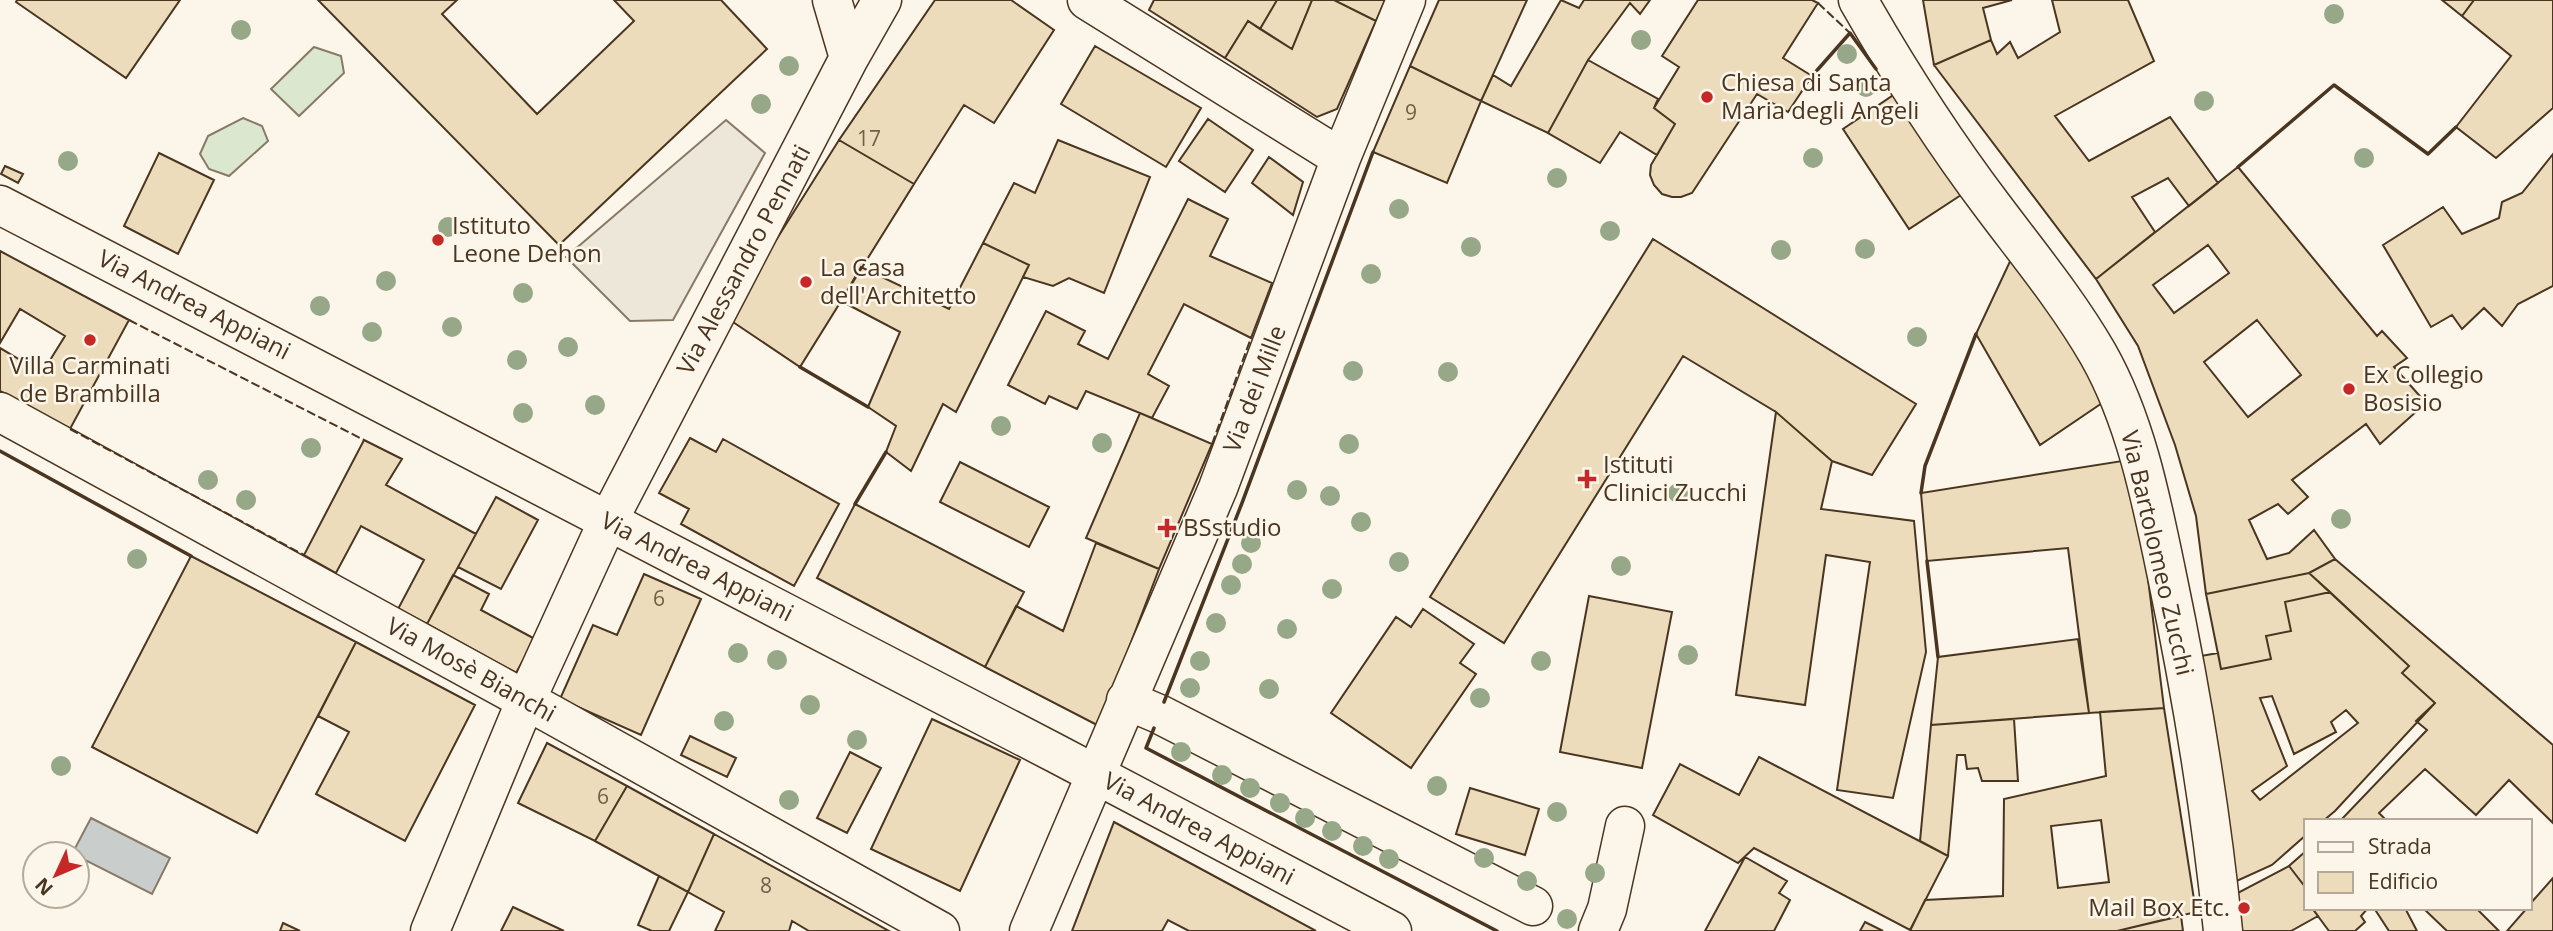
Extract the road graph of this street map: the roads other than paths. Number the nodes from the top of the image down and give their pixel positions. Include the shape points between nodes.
1 (832, 0) edge
2 (882, 0) edge
3 (1087, 0) edge
4 (1406, 0) edge
5 (1858, 0) edge
6 (849, 58) junction
7 (1341, 158) junction
8 (0, 205) edge
9 (0, 412) edge
10 (608, 521) junction
11 (526, 700) junction
12 (1126, 700) junction
13 (1095, 774) junction
14 (1625, 826) dead end
15 (1533, 906) dead end
16 (430, 931) edge
17 (940, 931) edge
18 (1029, 931) edge
19 (1392, 931) edge
20 (1598, 931) edge
21 (2223, 931) edge

1 - 6 street
2 - 6 street, Via Alessandro Pennati
3 - 7 street
4 - 7 street, Via dei Mille
5 - 21 street, Via Bartolomeo Zucchi via 1908,85 2068,306 2120,400 2157,529 2179,635 2207,793
6 - 10 street, Via Alessandro Pennati
7 - 12 street, Via dei Mille via 1218,488
8 - 10 street, Via Andrea Appiani
9 - 11 street, Via Mosè Bianchi
10 - 11 street, Via Alessandro Pennati
10 - 13 street, Via Andrea Appiani
11 - 16 street, Via Alessandro Pennati
11 - 17 street, Via Mosè Bianchi
12 - 13 street, Via dei Mille
12 - 15 street
13 - 18 street, Via dei Mille
13 - 19 street, Via Andrea Appiani
14 - 20 street

